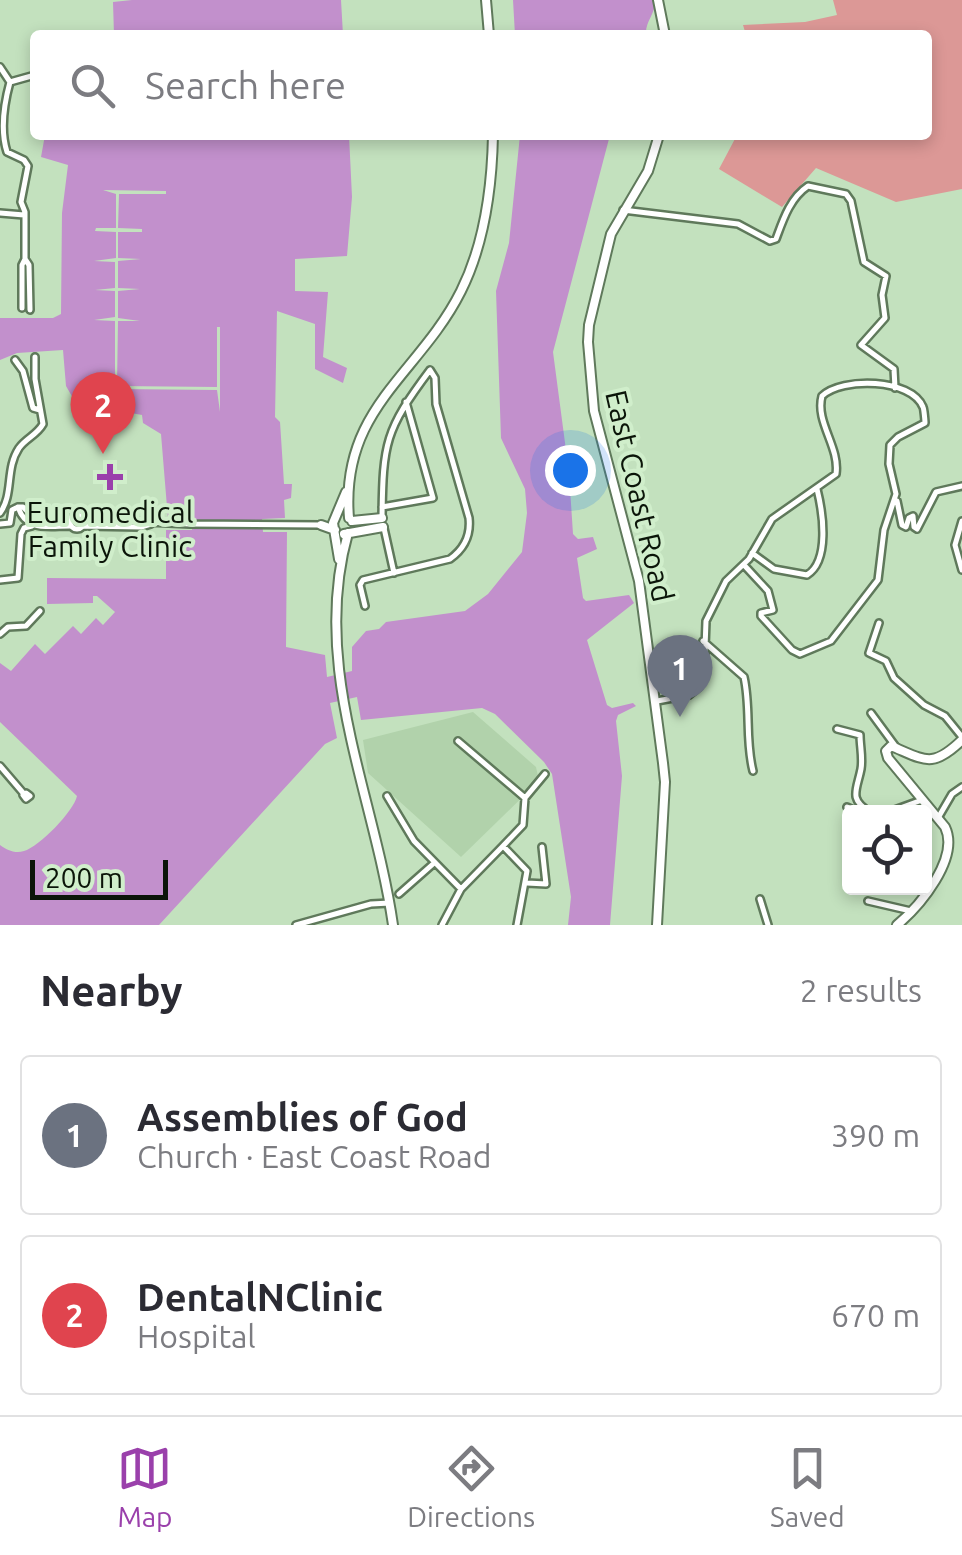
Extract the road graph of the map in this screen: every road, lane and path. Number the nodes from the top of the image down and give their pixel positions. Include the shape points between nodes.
1 (486, 0) edge
2 (658, 0) edge
3 (489, 30) edge
4 (664, 30) edge
5 (0, 67) edge
6 (30, 76) edge
7 (10, 82) junction
8 (492, 140) edge
9 (658, 140) edge
10 (22, 202) junction
11 (623, 210) junction
12 (14, 213) junction
13 (0, 214) edge
14 (24, 215) junction
15 (26, 309) dead end
16 (35, 357) dead end
17 (15, 360) dead end
18 (895, 388) junction
19 (406, 402) junction
20 (40, 410) junction
21 (348, 486) junction
22 (962, 486) edge
23 (816, 489) junction
24 (896, 498) junction
25 (21, 507) junction
26 (382, 507) junction
27 (40, 508) dead end
28 (0, 512) edge
29 (337, 518) junction
30 (962, 520) edge
31 (25, 521) junction
32 (37, 522) junction
33 (70, 522) junction
34 (84, 522) junction
35 (383, 522) junction
36 (0, 524) edge
37 (320, 525) junction
38 (350, 526) junction
39 (336, 532) junction
40 (752, 554) junction
41 (20, 560) junction
42 (339, 563) junction
43 (744, 565) junction
44 (962, 570) edge
45 (394, 574) junction
46 (0, 580) edge
47 (365, 606) dead end
48 (40, 611) dead end
49 (879, 623) dead end
50 (0, 634) edge
51 (703, 642) junction
52 (654, 702) junction
53 (872, 713) dead end
54 (837, 729) dead end
55 (962, 739) edge
56 (458, 741) dead end
57 (896, 747) junction
58 (0, 766) edge
59 (753, 770) dead end
60 (545, 774) dead end
61 (962, 786) edge
62 (24, 794) dead end
63 (388, 796) dead end
64 (524, 798) junction
65 (922, 800) junction
66 (861, 805) edge
67 (908, 805) edge
68 (938, 818) junction
69 (503, 846) junction
70 (542, 847) dead end
71 (434, 864) junction
72 (527, 883) junction
73 (461, 889) junction
74 (399, 894) dead end
75 (760, 899) dead end
76 (868, 900) dead end
77 (390, 903) junction
78 (912, 910) junction
79 (296, 925) edge
80 (393, 925) edge
81 (442, 925) edge
82 (517, 925) edge
83 (658, 925) edge
84 (768, 925) edge
85 (896, 925) edge

1 - 3 main road
2 - 4 main road
5 - 7 street
6 - 7 street
7 - 10 street via 4,144 28,166
8 - 21 main road via 470,271 446,316 370,419
9 - 11 main road, East Coast Road
10 - 12 street
10 - 14 street
11 - 18 street via 738,224 770,241 801,190 846,194 862,258 886,276 886,318 861,346 894,370
11 - 52 main road, East Coast Road via 588,325 589,370 600,443 639,582
12 - 13 street
12 - 14 street
14 - 15 street
16 - 20 street
17 - 20 street via 33,408
18 - 23 street via 847,383 822,396 837,462 832,478
18 - 24 street via 917,399 926,423 890,445
19 - 26 street via 386,442
19 - 26 street via 433,496
19 - 45 street via 430,370 470,526 450,560
20 - 28 street via 43,424 19,448
21 - 29 main road
21 - 38 main road
22 - 24 street via 936,492 916,530 912,516 902,525
23 - 40 street via 772,519
23 - 40 street via 824,550 817,568 807,575 774,569
24 - 43 street via 878,580 826,645 800,654 792,650 761,616 772,610 768,591
25 - 31 street
25 - 32 street
25 - 36 street via 12,509 10,523
26 - 35 street
27 - 32 street
29 - 37 main road
29 - 38 main road
29 - 39 main road
30 - 44 street via 955,545
31 - 32 street
31 - 41 street
32 - 33 street
32 - 41 street via 21,534
33 - 34 street via 78,515
33 - 34 street via 77,530
34 - 37 street
35 - 38 main road
35 - 45 street
37 - 39 main road
38 - 39 main road
38 - 42 main road
39 - 42 main road
40 - 43 street
41 - 46 street via 18,578
42 - 77 main road via 338,671
43 - 51 street via 715,597
45 - 47 street via 361,582
48 - 50 street via 26,626
49 - 55 street via 869,653 886,661 894,678 945,716
51 - 52 street via 699,687
51 - 59 street via 744,677
52 - 83 main road, East Coast Road via 665,782
53 - 57 street
54 - 66 street via 860,735 854,796
55 - 57 main road via 935,760
56 - 64 street
57 - 65 main road via 886,755
58 - 62 street
60 - 64 street
61 - 68 street
63 - 71 street
64 - 69 street via 523,826
65 - 67 street
65 - 68 main road
68 - 78 main road via 949,847
69 - 72 street via 524,864
69 - 73 street
70 - 72 street via 547,882
71 - 73 street
71 - 74 street
72 - 82 street
73 - 81 street
75 - 84 street
76 - 78 street
77 - 79 street
77 - 80 main road
78 - 85 main road

